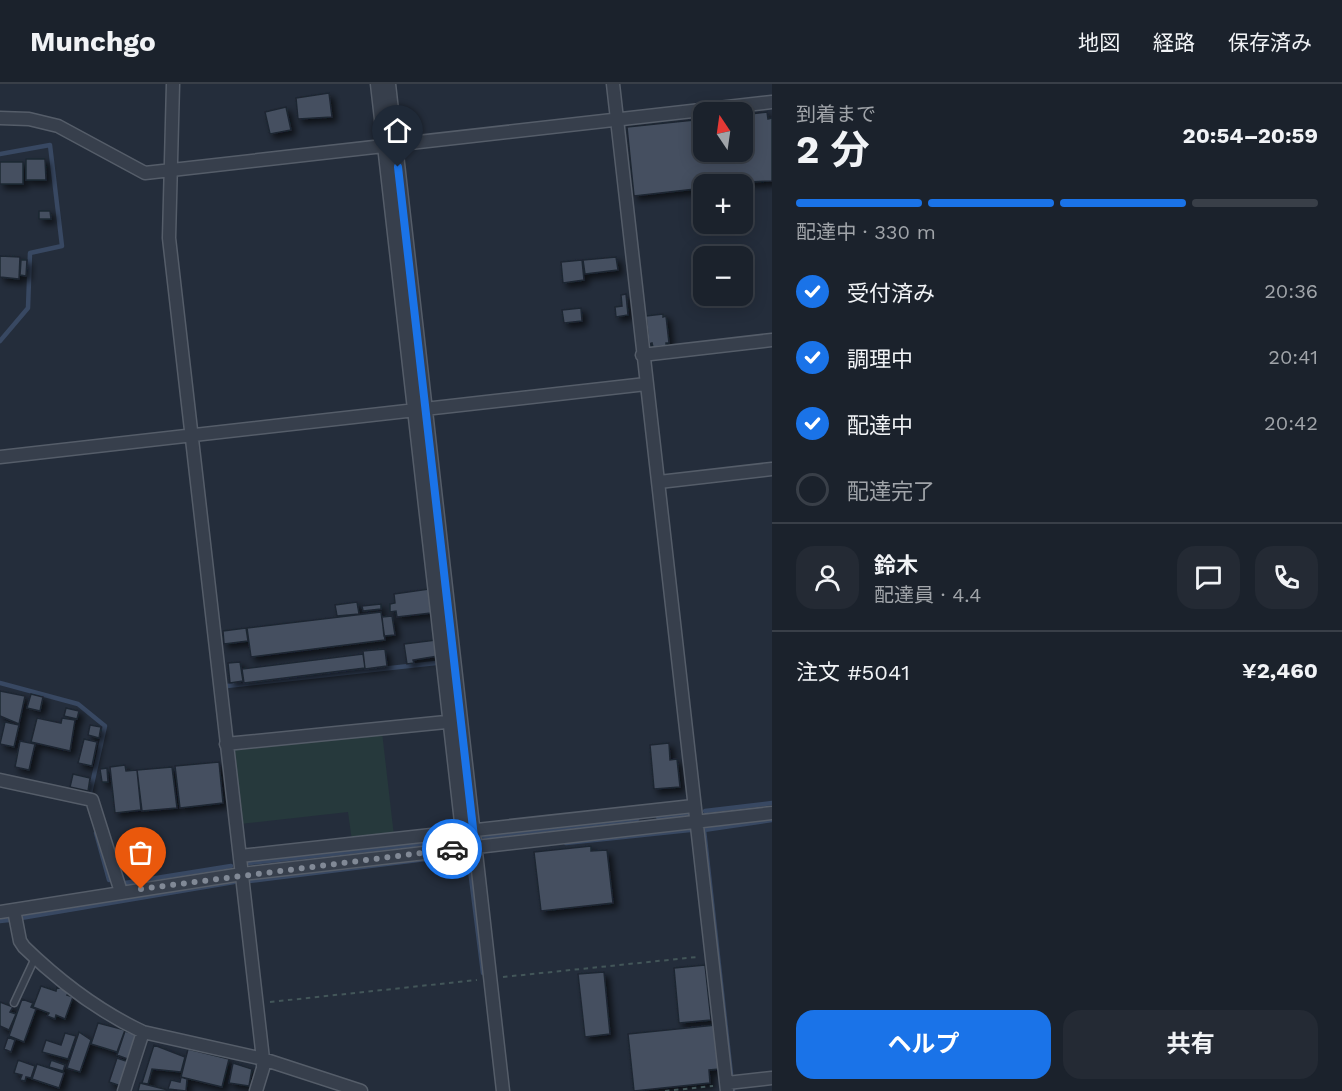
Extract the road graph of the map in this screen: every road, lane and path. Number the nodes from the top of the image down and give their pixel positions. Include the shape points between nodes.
1 (173, 84) edge
2 (377, 84) edge
3 (389, 84) edge
4 (613, 84) edge
5 (772, 102) edge
6 (0, 118) edge
7 (616, 120) junction
8 (390, 146) junction
9 (170, 171) junction
10 (772, 340) edge
11 (642, 355) junction
12 (646, 384) junction
13 (420, 410) junction
14 (190, 436) junction
15 (0, 457) edge
16 (772, 469) edge
17 (659, 482) junction
18 (455, 721) junction
19 (226, 744) junction
20 (0, 780) edge
21 (693, 806) junction
22 (772, 813) edge
23 (695, 821) junction
24 (468, 831) junction
25 (475, 846) junction
26 (240, 856) junction
27 (242, 874) junction
28 (121, 892) junction
29 (14, 910) junction
30 (0, 912) edge
31 (35, 958) junction
32 (14, 1003) dead end
33 (143, 1032) junction
34 (263, 1059) junction
35 (772, 1078) edge
36 (727, 1086) edge
37 (124, 1091) edge
38 (256, 1091) edge
39 (361, 1091) edge
40 (503, 1091) edge
41 (665, 1091) edge

1 - 9 street
2 - 8 street
3 - 8 street
4 - 7 street
5 - 7 street
6 - 9 street via 29,118 58,126 131,168 145,173
7 - 8 street
7 - 11 street
8 - 9 street
8 - 13 street
9 - 14 street via 169,238
10 - 11 street
11 - 12 street
12 - 13 street
12 - 17 street
13 - 14 street
13 - 18 street
14 - 15 street
14 - 19 street
16 - 17 street
17 - 21 street
18 - 19 street
18 - 24 street
19 - 26 street
20 - 28 street via 92,800
21 - 23 street
21 - 24 street
22 - 23 street
23 - 25 street
23 - 36 street
24 - 25 street
24 - 26 street
25 - 27 street
25 - 40 street
26 - 27 street
27 - 28 street
27 - 34 street
28 - 29 street
29 - 30 street
29 - 31 street via 20,941
31 - 32 lane
31 - 33 street via 85,999
33 - 34 street
33 - 37 street
34 - 38 street
34 - 39 street
35 - 36 street
36 - 41 path

